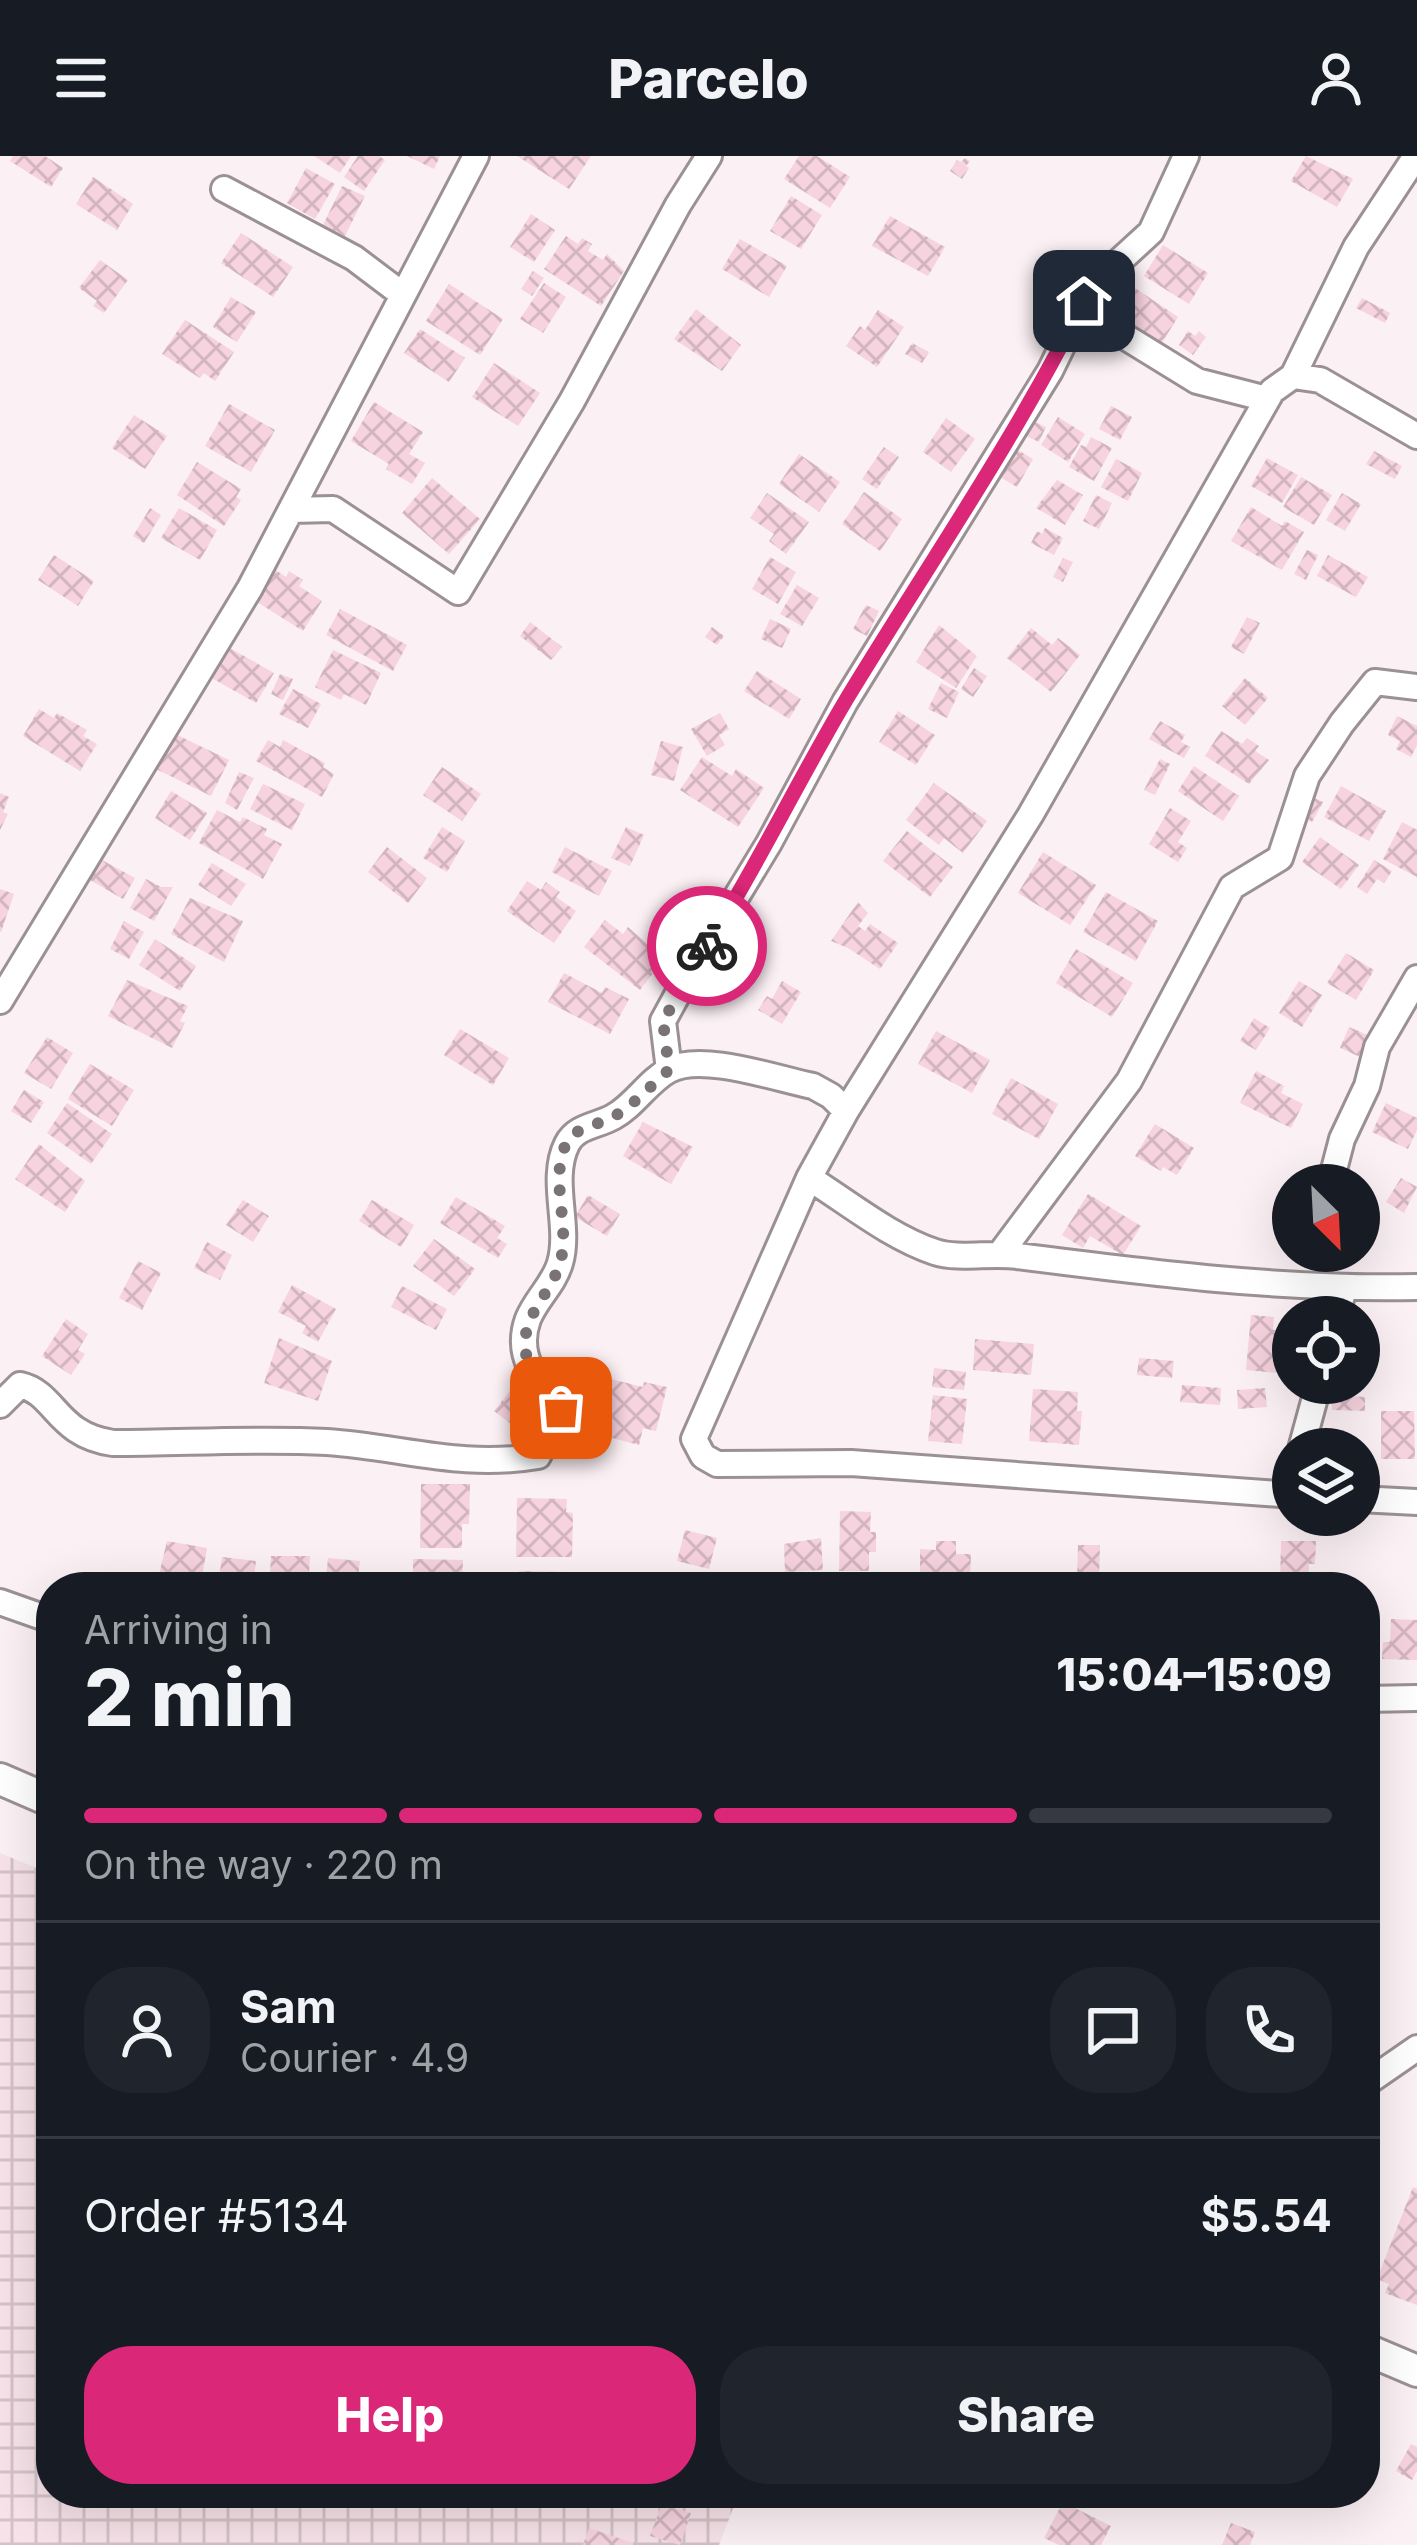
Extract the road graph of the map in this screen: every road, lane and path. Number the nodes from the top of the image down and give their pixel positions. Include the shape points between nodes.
1 (476, 156) edge
2 (709, 156) edge
3 (1186, 156) edge
4 (1416, 156) edge
5 (224, 189) dead end
6 (403, 295) junction
7 (1084, 301) junction
8 (1293, 376) junction
9 (1267, 399) junction
10 (1417, 436) edge
11 (291, 509) junction
12 (1417, 687) edge
13 (1417, 978) edge
14 (0, 1001) edge
15 (669, 1070) junction
16 (846, 1112) junction
17 (1335, 1164) edge
18 (809, 1178) junction
19 (1000, 1254) junction
20 (1417, 1287) edge
21 (1344, 1288) junction
22 (1342, 1296) edge
23 (0, 1405) edge
24 (1272, 1489) edge
25 (1380, 1500) edge
26 (1417, 1502) edge
27 (0, 1602) edge
28 (36, 1615) edge
29 (1417, 1698) edge
30 (1380, 1699) edge
31 (0, 1780) edge
32 (36, 1796) edge
33 (1417, 2048) edge
34 (1380, 2074) edge
35 (1380, 2355) edge
36 (1417, 2371) edge

1 - 6 street
2 - 11 street via 458,592 333,509
3 - 7 street via 1151,232
4 - 8 street via 1356,247
5 - 6 street via 353,258
6 - 11 street
7 - 9 street via 1093,316 1197,381
7 - 15 street via 663,1021
8 - 9 street
8 - 10 street via 1320,380
9 - 16 street via 1031,814
11 - 14 street
12 - 19 street via 1376,682 1342,723 1307,776 1280,858 1232,886 1129,1081
13 - 17 street via 1377,1047
15 - 16 street via 716,1065 813,1087
15 - 23 street via 613,1117 567,1142 560,1264 527,1321 530,1375 561,1408 538,1456 469,1460 262,1440 113,1443 87,1439 31,1388 20,1385
16 - 18 street
18 - 19 street via 940,1254
18 - 24 street via 694,1439 703,1456 717,1464 850,1463
19 - 21 street
20 - 21 street
21 - 22 street
25 - 26 street
27 - 28 street
29 - 30 street
31 - 32 street
33 - 34 street
35 - 36 street

